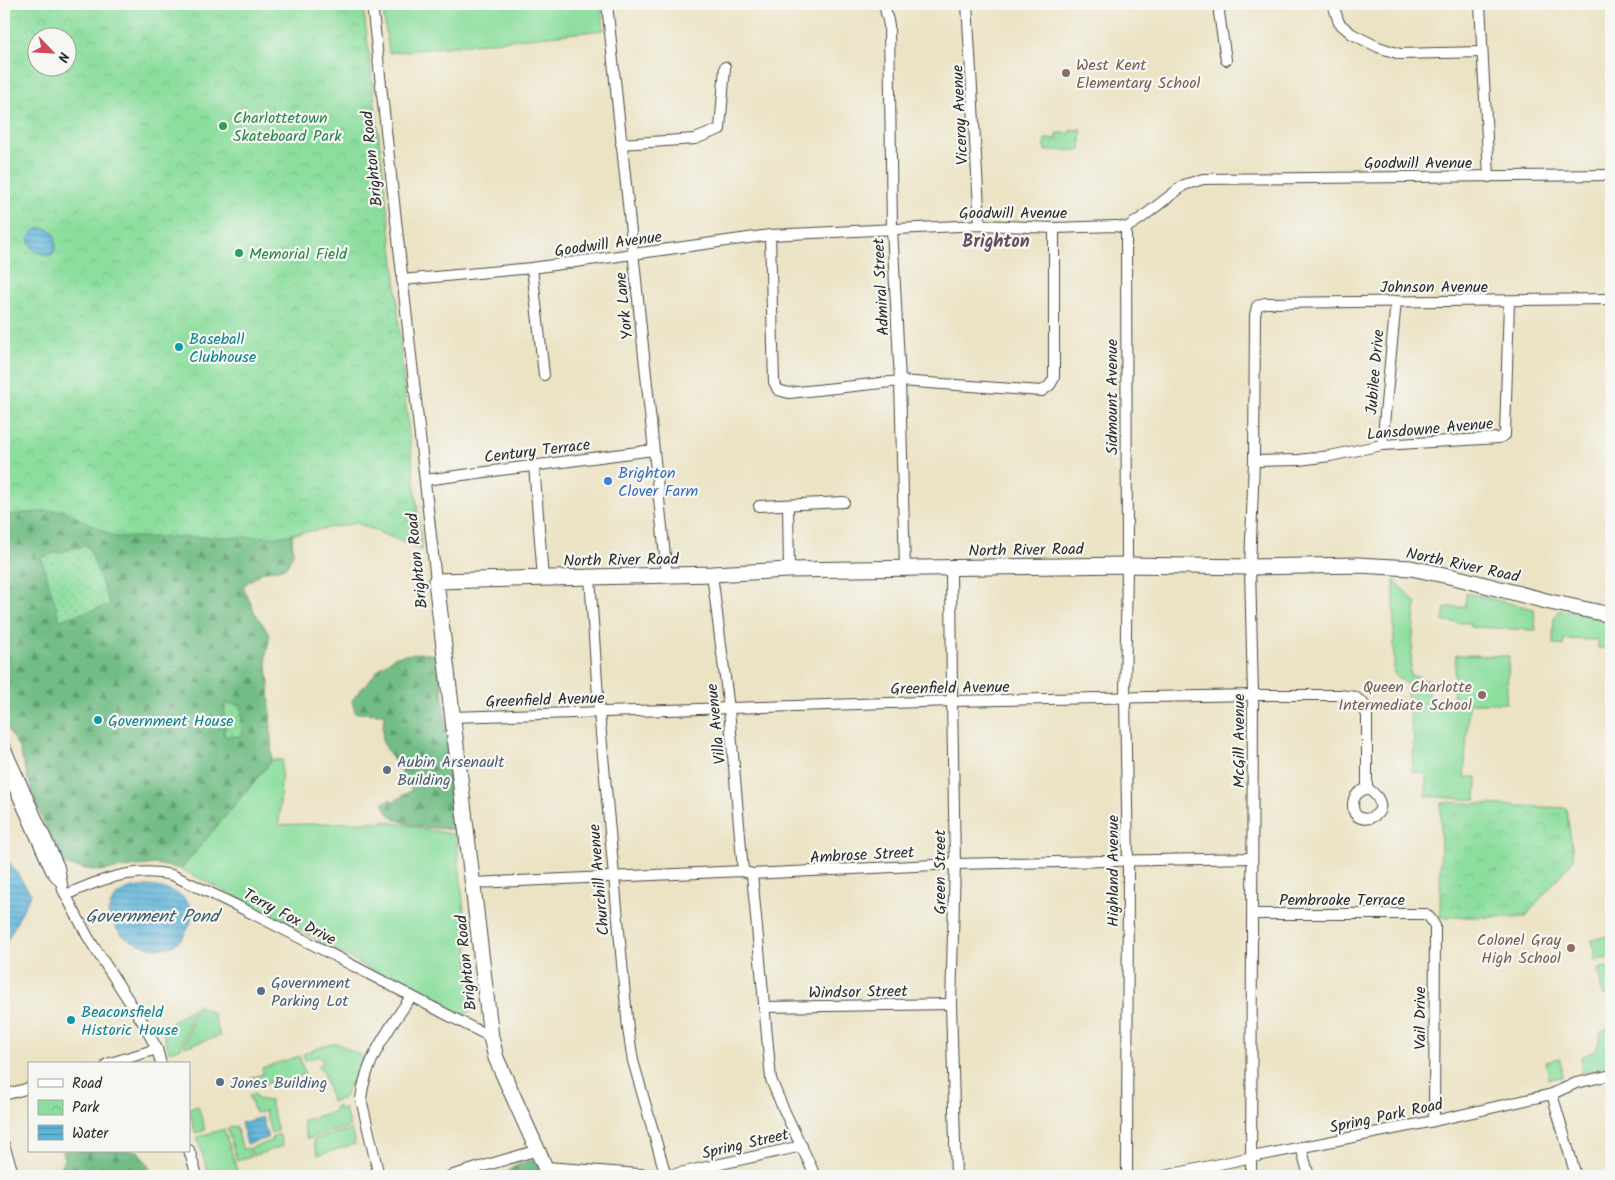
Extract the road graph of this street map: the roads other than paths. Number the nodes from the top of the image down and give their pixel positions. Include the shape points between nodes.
1 (372, 4) edge
2 (607, 4) edge
3 (884, 4) edge
4 (966, 4) edge
5 (1220, 4) edge
6 (1333, 4) edge
7 (1480, 4) edge
8 (1482, 52) junction
9 (1226, 60) dead end
10 (725, 67) dead end
11 (621, 144) junction
12 (1611, 175) edge
13 (1489, 177) junction
14 (980, 226) junction
15 (892, 228) junction
16 (1054, 228) junction
17 (1126, 228) junction
18 (770, 236) junction
19 (633, 255) junction
20 (532, 268) junction
21 (402, 280) junction
22 (1611, 299) edge
23 (1396, 301) junction
24 (1509, 301) junction
25 (1257, 306) joint
26 (544, 375) dead end
27 (900, 381) junction
28 (1382, 445) junction
29 (653, 450) junction
30 (1254, 461) junction
31 (534, 465) junction
32 (425, 480) junction
33 (844, 502) dead end
34 (788, 505) junction
35 (759, 506) dead end
36 (1127, 565) junction
37 (1250, 567) junction
38 (951, 568) junction
39 (905, 569) junction
40 (789, 570) junction
41 (712, 574) junction
42 (667, 575) junction
43 (590, 577) junction
44 (543, 578) junction
45 (436, 581) junction
46 (1611, 615) edge
47 (1253, 695) junction
48 (1125, 698) junction
49 (952, 701) junction
50 (729, 709) junction
51 (598, 712) junction
52 (451, 717) junction
53 (4, 745) edge
54 (4, 765) edge
55 (1367, 788) dead end
56 (1252, 858) junction
57 (1128, 860) junction
58 (955, 864) junction
59 (748, 873) junction
60 (612, 877) junction
61 (61, 883) junction
62 (474, 883) junction
63 (66, 895) junction
64 (1252, 914) junction
65 (1430, 918) joint
66 (411, 997) junction
67 (951, 1004) junction
68 (764, 1007) junction
69 (490, 1037) junction
70 (156, 1049) junction
71 (114, 1062) edge
72 (160, 1062) edge
73 (1611, 1075) edge
74 (28, 1088) edge
75 (1552, 1094) junction
76 (4, 1095) edge
77 (1434, 1121) junction
78 (4, 1144) edge
79 (802, 1146) junction
80 (1302, 1147) junction
81 (538, 1150) junction
82 (190, 1152) edge
83 (1252, 1157) junction
84 (547, 1172) edge
85 (14, 1176) edge
86 (197, 1176) edge
87 (379, 1176) edge
88 (450, 1176) edge
89 (666, 1176) edge
90 (815, 1176) edge
91 (956, 1176) edge
92 (1128, 1176) edge
93 (1164, 1176) edge
94 (1251, 1176) edge
95 (1309, 1176) edge
96 (1576, 1176) edge

1 - 21 street, Brighton Road
2 - 11 street, York Lane
3 - 15 street, Admiral Street via 889,26
4 - 14 street, Viceroy Avenue
5 - 9 street
6 - 8 street via 1339,23 1352,34 1378,47 1400,54
7 - 8 street
8 - 13 street
10 - 11 street via 720,129 695,138
11 - 19 street, York Lane
12 - 13 street, Goodwill Avenue
13 - 17 street, Goodwill Avenue via 1204,179 1184,185
14 - 15 street, Goodwill Avenue
14 - 16 street, Goodwill Avenue
15 - 18 street, Goodwill Avenue
15 - 27 street, Admiral Street
16 - 17 street, Goodwill Avenue
16 - 27 street via 1054,378 1050,385 1042,391
17 - 36 street, Sidmount Avenue
18 - 19 street, Goodwill Avenue
18 - 27 street via 774,382 778,390 788,393
19 - 20 street, Goodwill Avenue
19 - 29 street, York Lane
20 - 21 street, Goodwill Avenue
20 - 26 street
21 - 32 street, Brighton Road
22 - 24 street, Johnson Avenue
23 - 24 street, Johnson Avenue
23 - 25 street, Johnson Avenue via 1265,303
23 - 28 street, Jubilee Drive
24 - 28 street, Lansdowne Avenue via 1505,435 1499,438
25 - 30 street, McGill Avenue
27 - 39 street, Admiral Street
28 - 30 street, Lansdowne Avenue via 1299,460
29 - 31 street, Century Terrace
29 - 42 street, York Lane
30 - 37 street, McGill Avenue
31 - 32 street, Century Terrace
31 - 44 street
32 - 45 street, Brighton Road
33 - 34 street
34 - 35 street
34 - 40 street
36 - 37 main road, North River Road
36 - 38 main road, North River Road
36 - 48 street, Highland Avenue
37 - 46 main road, North River Road via 1358,565 1411,568
37 - 47 street, McGill Avenue
38 - 39 main road, North River Road
38 - 49 street, Green Street
39 - 40 main road, North River Road
40 - 41 main road, North River Road
41 - 42 main road, North River Road
41 - 50 street, Villa Avenue
42 - 43 main road, North River Road
43 - 44 main road, North River Road
43 - 51 street, Churchill Avenue
44 - 45 main road, North River Road
45 - 52 main road, Brighton Road
47 - 48 street, Greenfield Avenue
47 - 55 street, Greenfield Avenue via 1340,695 1355,697 1363,703 1368,716
47 - 56 street, McGill Avenue
48 - 49 street, Greenfield Avenue
48 - 57 street, Highland Avenue
49 - 50 street, Greenfield Avenue
49 - 58 street, Green Street
50 - 51 street, Greenfield Avenue
50 - 59 street, Villa Avenue
51 - 52 street, Greenfield Avenue
51 - 60 street, Churchill Avenue
52 - 62 main road, Brighton Road
53 - 61 street via 59,867
54 - 61 street via 51,871
56 - 57 street, Ambrose Street
56 - 64 street, McGill Avenue
57 - 58 street, Ambrose Street
57 - 92 street, Highland Avenue
58 - 59 street, Ambrose Street
58 - 67 street, Green Street
59 - 60 street, Ambrose Street
59 - 68 street, Villa Avenue
60 - 62 street, Ambrose Street
60 - 89 street, Churchill Avenue via 633,1061
61 - 63 street
62 - 69 main road, Brighton Road
63 - 66 street, Terry Fox Drive via 88,884 138,872 172,875 231,902
63 - 70 street
64 - 65 street, Pembrooke Terrace via 1426,914
64 - 83 street, McGill Avenue
65 - 77 street, Vail Drive via 1435,926
66 - 69 street, Terry Fox Drive
66 - 87 street via 373,1056 362,1091 361,1099
67 - 68 street, Windsor Street
67 - 91 street, Green Street
68 - 79 street, Villa Avenue via 771,1079
69 - 81 main road, Brighton Road via 496,1058
70 - 71 street
70 - 72 street
73 - 75 street, Spring Park Road
74 - 76 street
75 - 77 street, Spring Park Road
75 - 96 street
77 - 80 street, Spring Park Road
78 - 85 street
79 - 89 street, Spring Street
79 - 90 street, Villa Avenue
80 - 83 street, Spring Park Road
80 - 95 street
81 - 84 main road, Brighton Road
81 - 88 street
82 - 86 street
83 - 93 street, Spring Park Road
83 - 94 street, McGill Avenue
84 - 89 street, Spring Street

